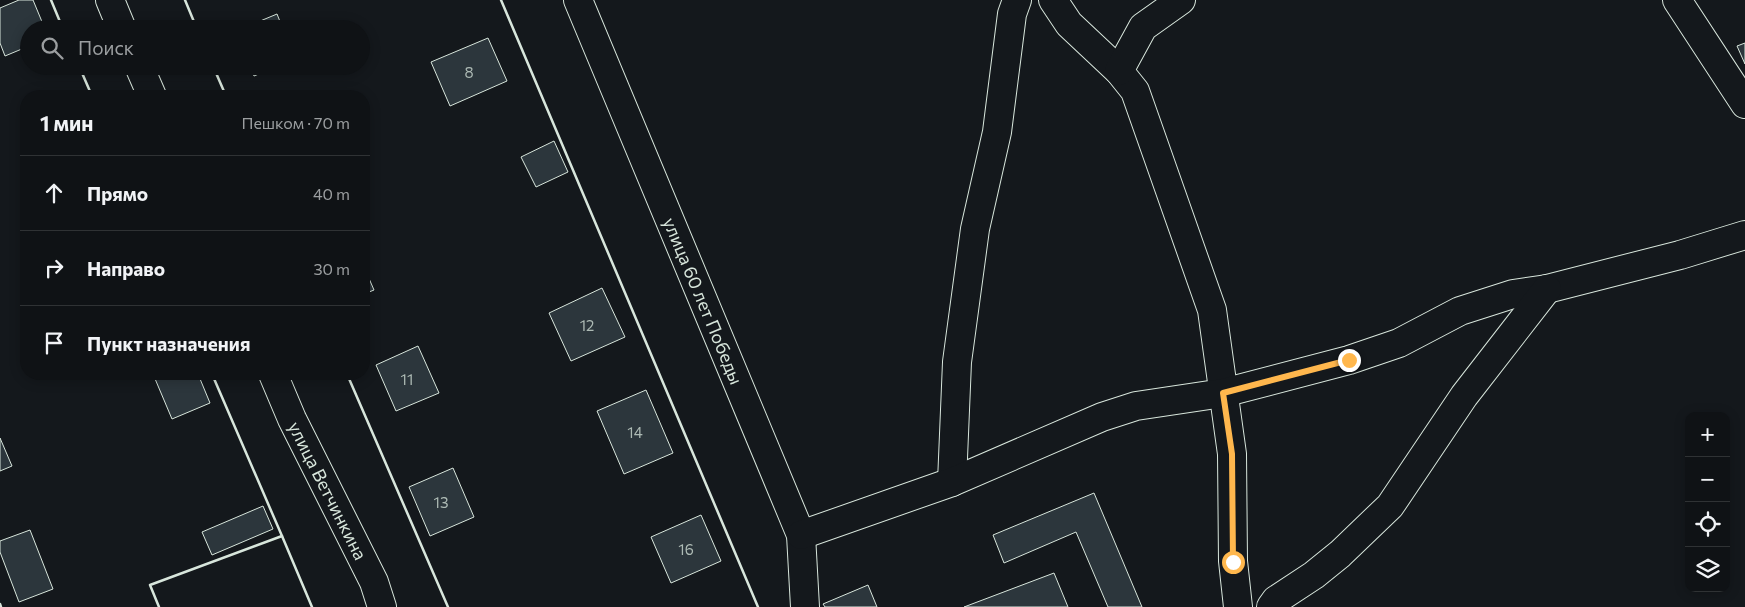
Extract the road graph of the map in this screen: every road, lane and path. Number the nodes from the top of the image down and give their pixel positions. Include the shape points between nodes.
1 (110, 0) edge
2 (578, 0) edge
3 (1017, 0) edge
4 (1053, 0) edge
5 (1181, 0) edge
6 (1677, 0) edge
7 (118, 20) edge
8 (1120, 72) junction
9 (143, 75) edge
10 (149, 90) edge
11 (1745, 104) edge
12 (1745, 235) edge
13 (1547, 289) junction
14 (276, 380) edge
15 (1223, 393) junction
16 (952, 482) junction
17 (801, 535) junction
18 (382, 607) edge
19 (805, 607) edge
20 (1238, 607) edge
21 (1271, 607) edge

1 - 7 street
2 - 17 street, улица 60 лет Победы
3 - 16 street via 1012,14 997,132 975,229 957,362
4 - 8 street via 1069,24
5 - 8 street via 1143,27
6 - 11 street
8 - 15 street via 1135,91 1212,310
9 - 10 street
12 - 13 street
13 - 15 street via 1513,294 1460,311 1399,343 1349,360
13 - 21 street via 1464,396 1390,506 1334,559 1276,600
14 - 18 street, улица Ветчинкина via 374,582
15 - 16 street via 1136,406 1102,417
15 - 20 street via 1232,454 1233,562
16 - 17 street
17 - 19 street, улица 60 лет Победы

